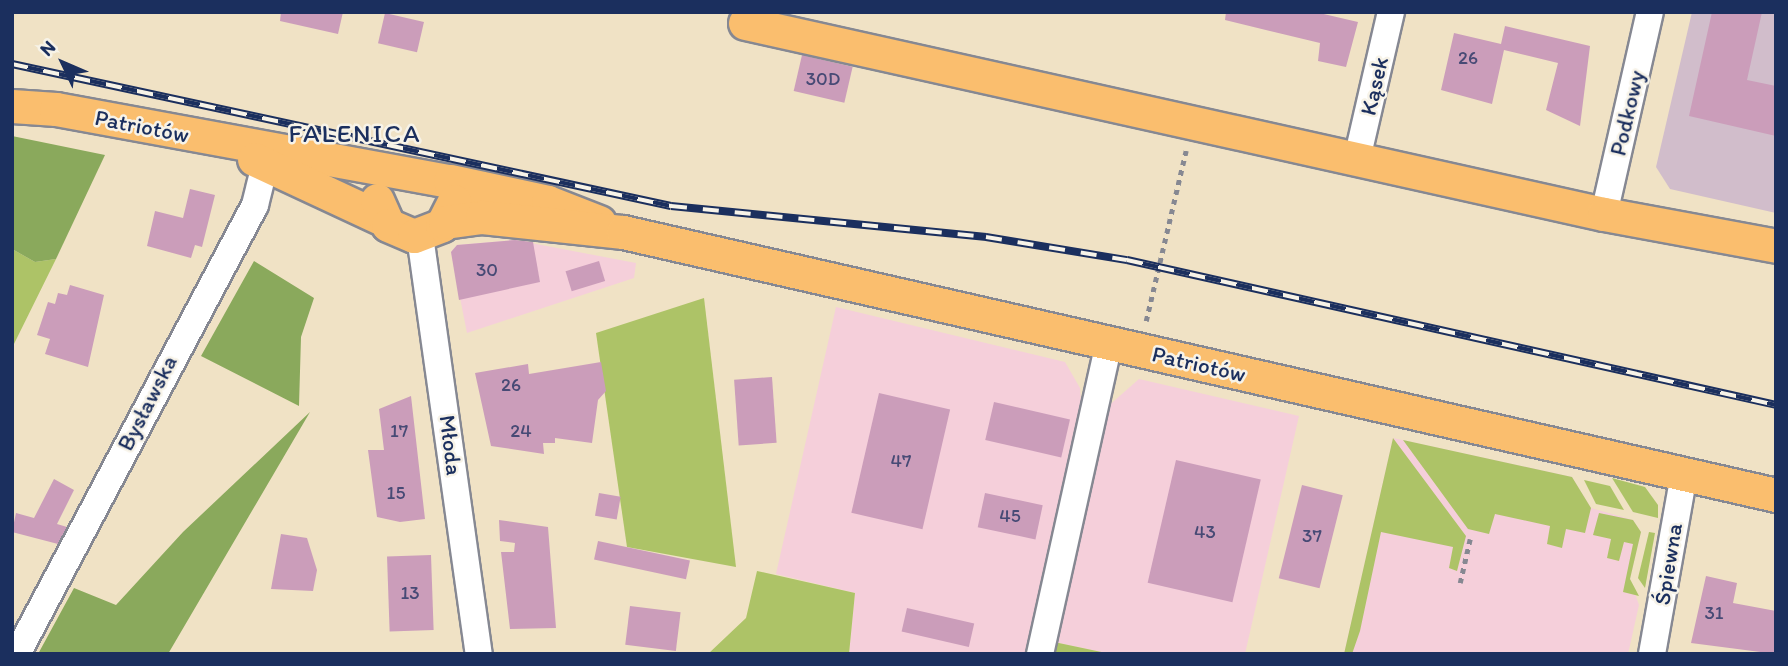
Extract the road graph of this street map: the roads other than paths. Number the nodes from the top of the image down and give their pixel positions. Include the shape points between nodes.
1 (1391, 12) edge
2 (1650, 12) edge
3 (745, 23) dead end
4 (12, 106) edge
5 (268, 158) junction
6 (1357, 159) junction
7 (387, 172) junction
8 (450, 181) junction
9 (1604, 214) junction
10 (385, 220) junction
11 (433, 229) junction
12 (622, 232) junction
13 (1776, 246) edge
14 (1109, 343) junction
15 (1684, 474) junction
16 (1776, 495) edge
17 (16, 654) edge
18 (479, 654) edge
19 (1040, 654) edge
20 (1651, 654) edge

1 - 6 street, Kąsek
2 - 9 street, Podkowy
3 - 6 main road
4 - 5 main road, Patriotów via 56,109 229,144
5 - 7 main road, Patriotów
5 - 10 main road, Patriotów
5 - 17 street, Bysławska via 255,205
6 - 9 main road
7 - 8 main road
7 - 10 main road via 377,198
8 - 11 main road via 454,202
8 - 12 main road, Patriotów via 548,202
9 - 13 main road
10 - 11 main road via 398,231
11 - 12 main road, Patriotów via 482,217
11 - 18 street, Młoda
12 - 14 main road, Patriotów
14 - 15 main road, Patriotów
14 - 19 street
15 - 16 main road, Patriotów
15 - 20 street, Śpiewna

